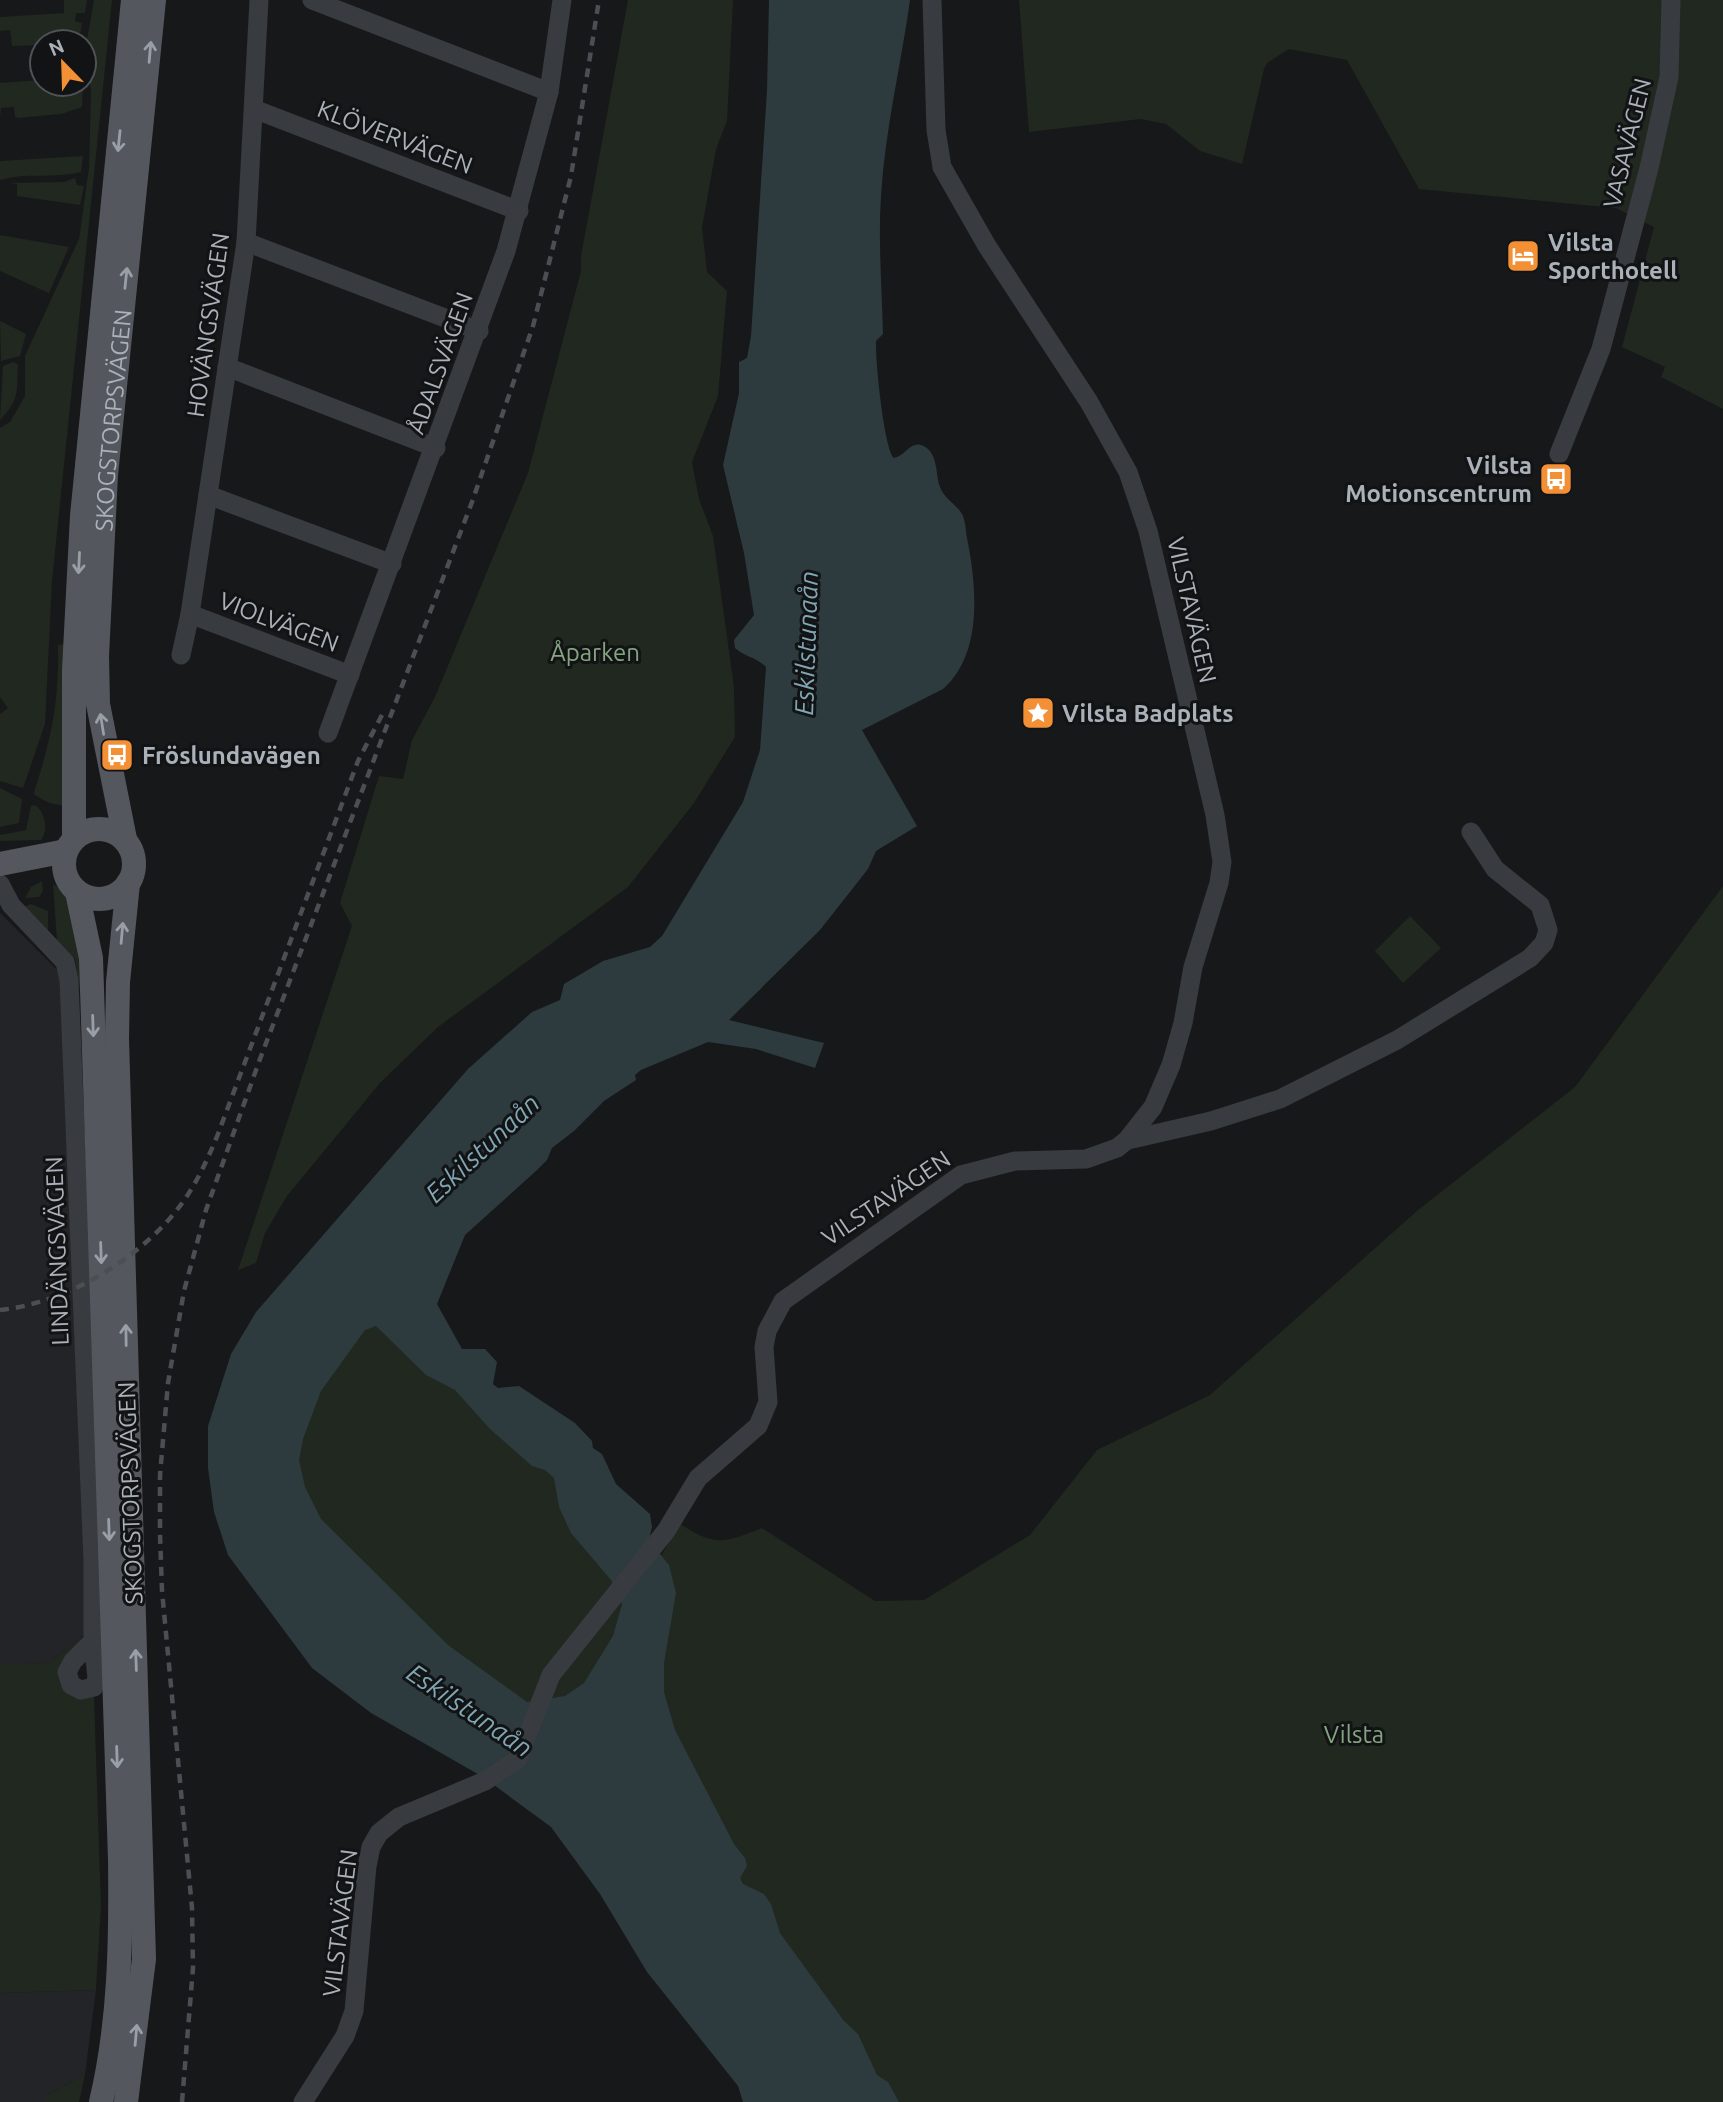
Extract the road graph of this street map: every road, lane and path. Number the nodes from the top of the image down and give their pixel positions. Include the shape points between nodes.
1 (133, 0) edge
2 (155, 0) edge
3 (260, 0) edge
4 (312, 0) edge
5 (562, 0) edge
6 (932, 0) edge
7 (1671, 0) edge
8 (549, 92) junction
9 (254, 109) junction
10 (519, 211) junction
11 (246, 242) junction
12 (479, 331) junction
13 (227, 367) junction
14 (436, 448) junction
15 (1559, 454) dead end
16 (208, 495) junction
17 (392, 565) junction
18 (190, 614) junction
19 (181, 654) dead end
20 (349, 675) junction
21 (328, 733) dead end
22 (1471, 832) dead end
23 (125, 839) junction
24 (70, 844) junction
25 (4, 871) edge
26 (128, 883) junction
27 (72, 886) junction
28 (1127, 1140) junction
29 (93, 1641) dead end
30 (101, 2102) edge
31 (126, 2102) edge
32 (303, 2102) edge

1 -> 24 main road, SKOGSTORPSVÄGEN via 82,516
23 -> 2 main road, SKOGSTORPSVÄGEN via 98,704 97,656 106,475
3 - 9 street, HOVÄNGSVÄGEN
4 - 8 street
5 - 8 street, ÅDALSVÄGEN
6 - 28 street, VILSTAVÄGEN via 936,130 942,167 987,246 1089,402 1132,482 1148,531 1217,828 1222,862 1219,883 1193,967 1171,1065 1153,1107
7 - 15 street, VASAVÄGEN via 1669,77 1649,167 1601,349
8 - 10 street, ÅDALSVÄGEN
9 - 10 street, KLÖVERVÄGEN
9 - 11 street, HOVÄNGSVÄGEN
10 - 12 street, ÅDALSVÄGEN
11 - 12 street
11 - 13 street, HOVÄNGSVÄGEN
12 - 14 street, ÅDALSVÄGEN
13 - 14 street
13 - 16 street, HOVÄNGSVÄGEN
14 - 17 street, ÅDALSVÄGEN
16 - 17 street
16 - 18 street, HOVÄNGSVÄGEN
17 - 20 street, ÅDALSVÄGEN
18 - 19 street, HOVÄNGSVÄGEN
18 - 20 street, VIOLVÄGEN
20 - 21 street, ÅDALSVÄGEN
22 - 28 street via 1495,869 1544,913 1548,930 1544,943 1530,958 1397,1040 1308,1087 1211,1121
23 - 24 main road via 97,828
23 - 26 main road via 135,865
24 - 25 main road
24 - 27 main road via 64,867
25 - 27 main road
25 - 29 street, LINDÄNGSVÄGEN via 11,905 65,962 69,980
26 - 27 main road via 106,898 91,898
31 -> 26 main road, SKOGSTORPSVÄGEN via 144,1959 117,1039
27 -> 30 main road, SKOGSTORPSVÄGEN via 91,958 120,1859 119,1985
28 - 32 street, VILSTAVÄGEN via 1086,1159 997,1163 961,1175 796,1289 773,1315 764,1347 765,1414 747,1438 698,1478 657,1542 544,1687 523,1750 485,1782 399,1817 379,1833 367,1866 355,2011 345,2036

